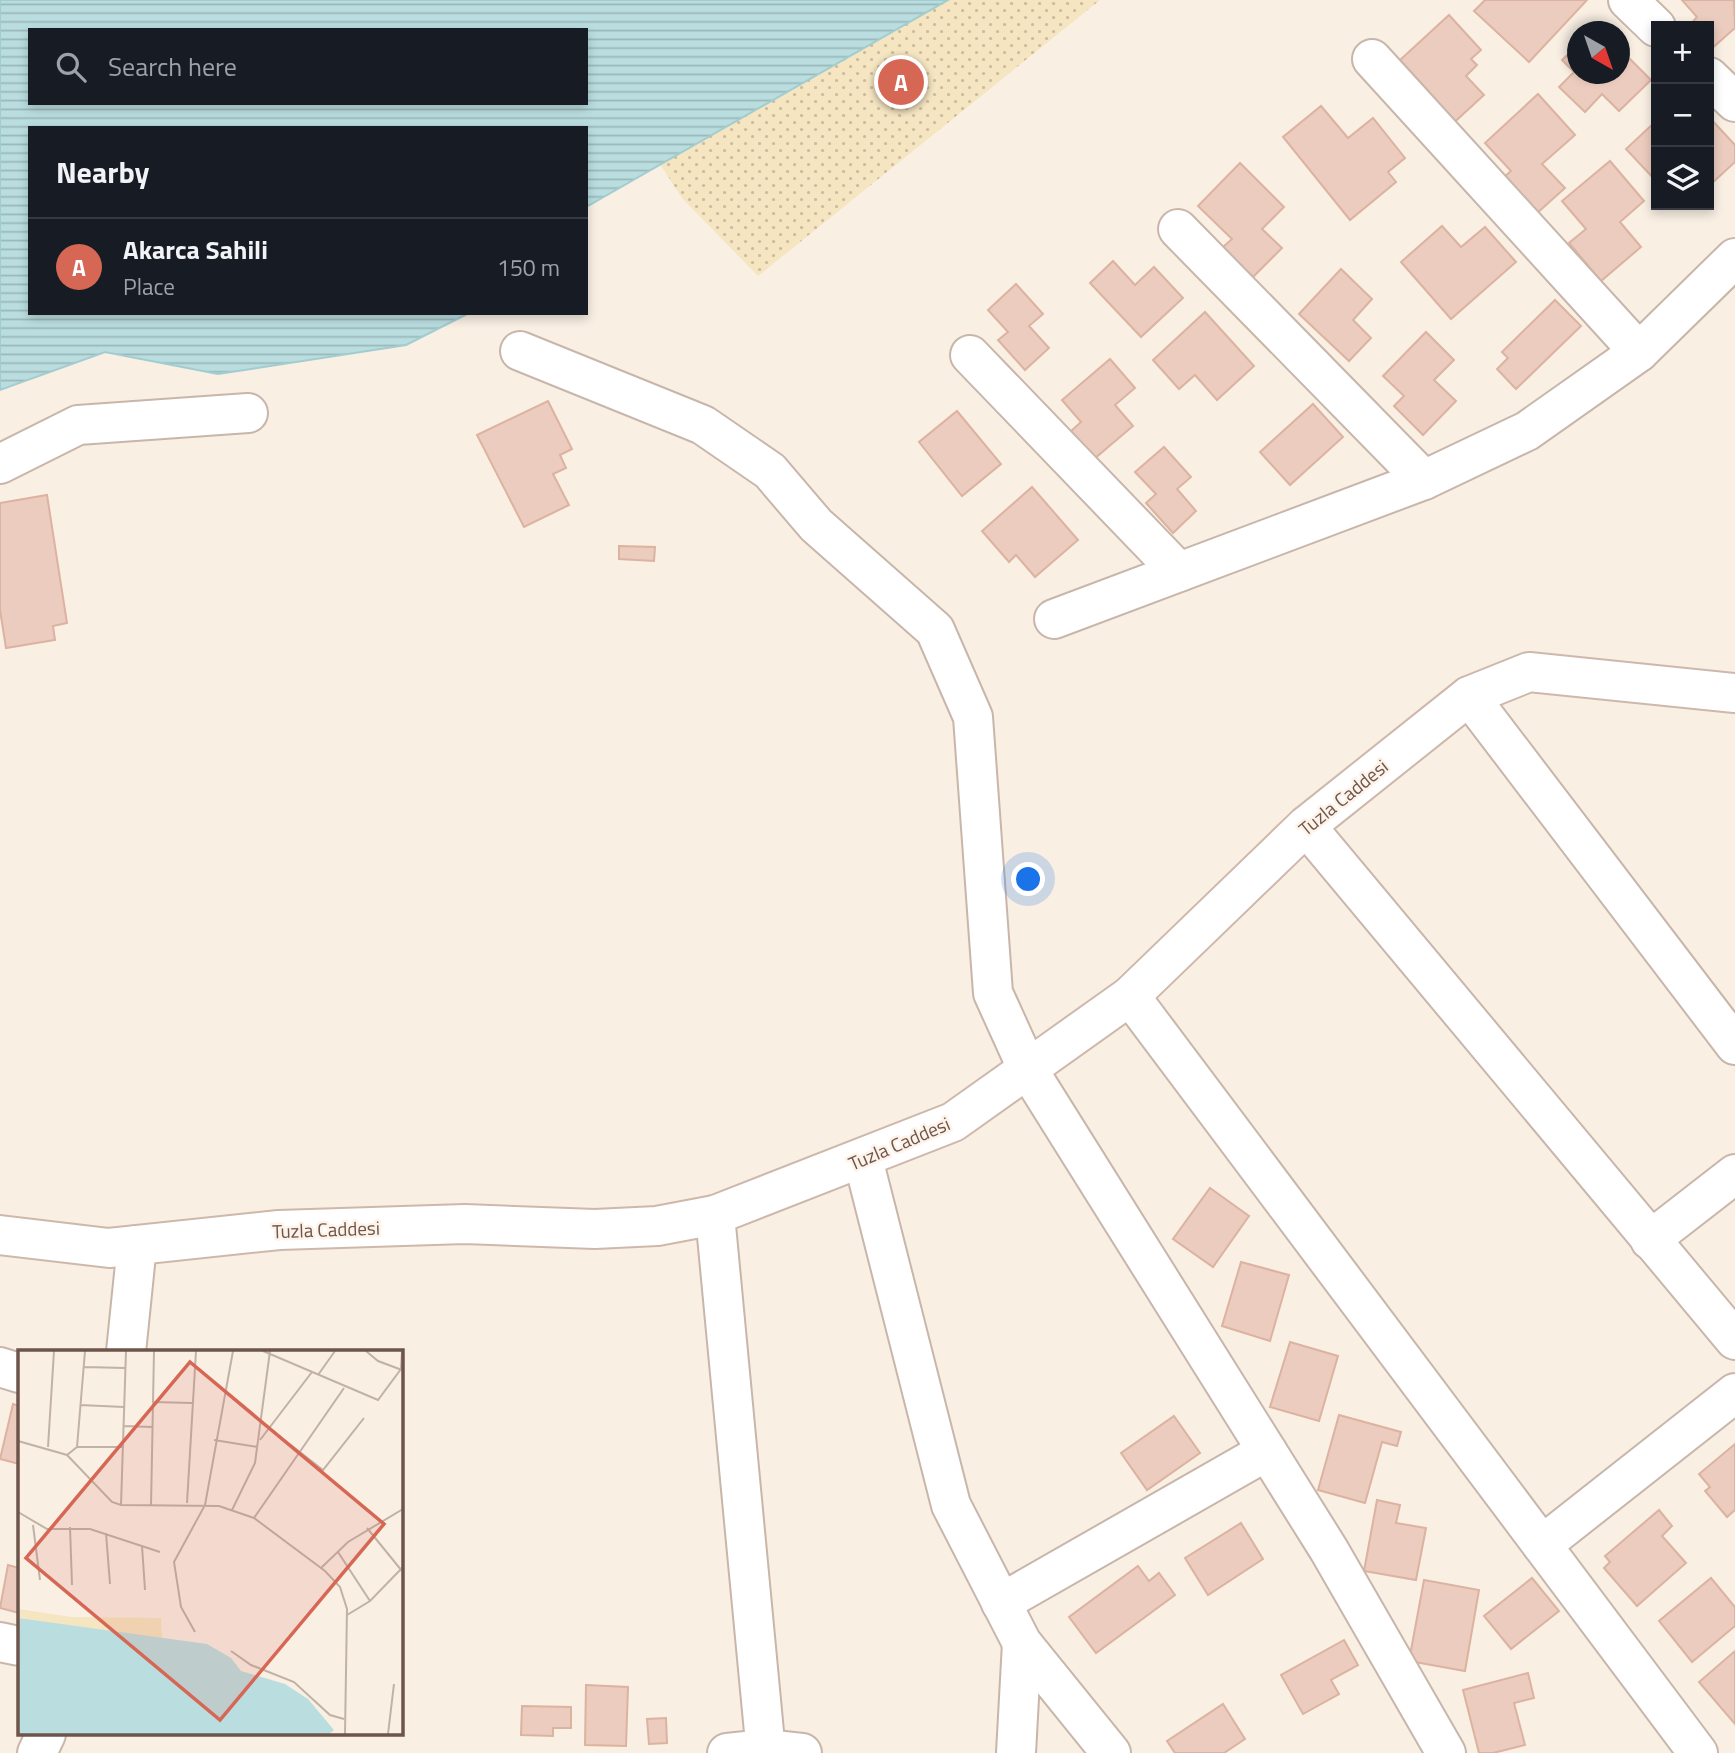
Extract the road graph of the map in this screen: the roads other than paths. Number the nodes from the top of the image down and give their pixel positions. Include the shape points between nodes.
1 (1628, 0) edge
2 (1651, 22) edge
3 (1372, 59) dead end
4 (1714, 82) edge
5 (1735, 102) edge
6 (1178, 229) dead end
7 (1735, 258) edge
8 (520, 351) dead end
9 (1639, 352) junction
10 (970, 355) dead end
11 (248, 413) dead end
12 (0, 464) edge
13 (1424, 480) junction
14 (1179, 572) junction
15 (1054, 619) dead end
16 (1735, 692) edge
17 (1469, 696) junction
18 (1306, 826) junction
19 (1129, 996) junction
20 (1723, 1004) edge
21 (1735, 1045) edge
22 (1027, 1068) junction
23 (863, 1159) junction
24 (1735, 1174) edge
25 (715, 1214) junction
26 (0, 1235) edge
27 (1650, 1240) junction
28 (137, 1245) junction
29 (1735, 1340) edge
30 (125, 1350) edge
31 (0, 1367) edge
32 (18, 1373) edge
33 (1735, 1393) edge
34 (1267, 1451) junction
35 (1542, 1545) junction
36 (1001, 1603) junction
37 (0, 1642) edge
38 (1022, 1643) junction
39 (18, 1646) edge
40 (45, 1736) edge
41 (778, 1752) edge
42 (1108, 1752) edge
43 (37, 1753) edge
44 (727, 1753) edge
45 (1016, 1753) edge
46 (1446, 1753) edge
47 (1698, 1753) edge

1 - 2 street
3 - 9 street
4 - 5 street
6 - 13 street
7 - 9 street
8 - 22 street via 703,425 770,471 816,525 935,630 973,717 993,993
9 - 13 street via 1527,431
10 - 14 street
11 - 12 street via 78,425
13 - 14 street
14 - 15 street
16 - 17 street, Tuzla Caddesi via 1529,672
17 - 18 street, Tuzla Caddesi
17 - 20 street
18 - 19 street, Tuzla Caddesi
18 - 27 street
19 - 22 street, Tuzla Caddesi
19 - 35 street
20 - 21 street
22 - 23 street, Tuzla Caddesi via 953,1122
22 - 34 street
23 - 25 street, Tuzla Caddesi
23 - 36 street via 951,1505
24 - 27 street
25 - 28 street, Tuzla Caddesi via 657,1226 595,1229 465,1224 279,1230
25 - 41 street
26 - 28 street, Tuzla Caddesi via 109,1248
27 - 29 street
28 - 30 street
31 - 32 street
33 - 35 street
34 - 36 street
34 - 46 street
35 - 47 street
36 - 38 street
37 - 39 street
38 - 42 street
38 - 45 street
40 - 43 street
41 - 44 street

